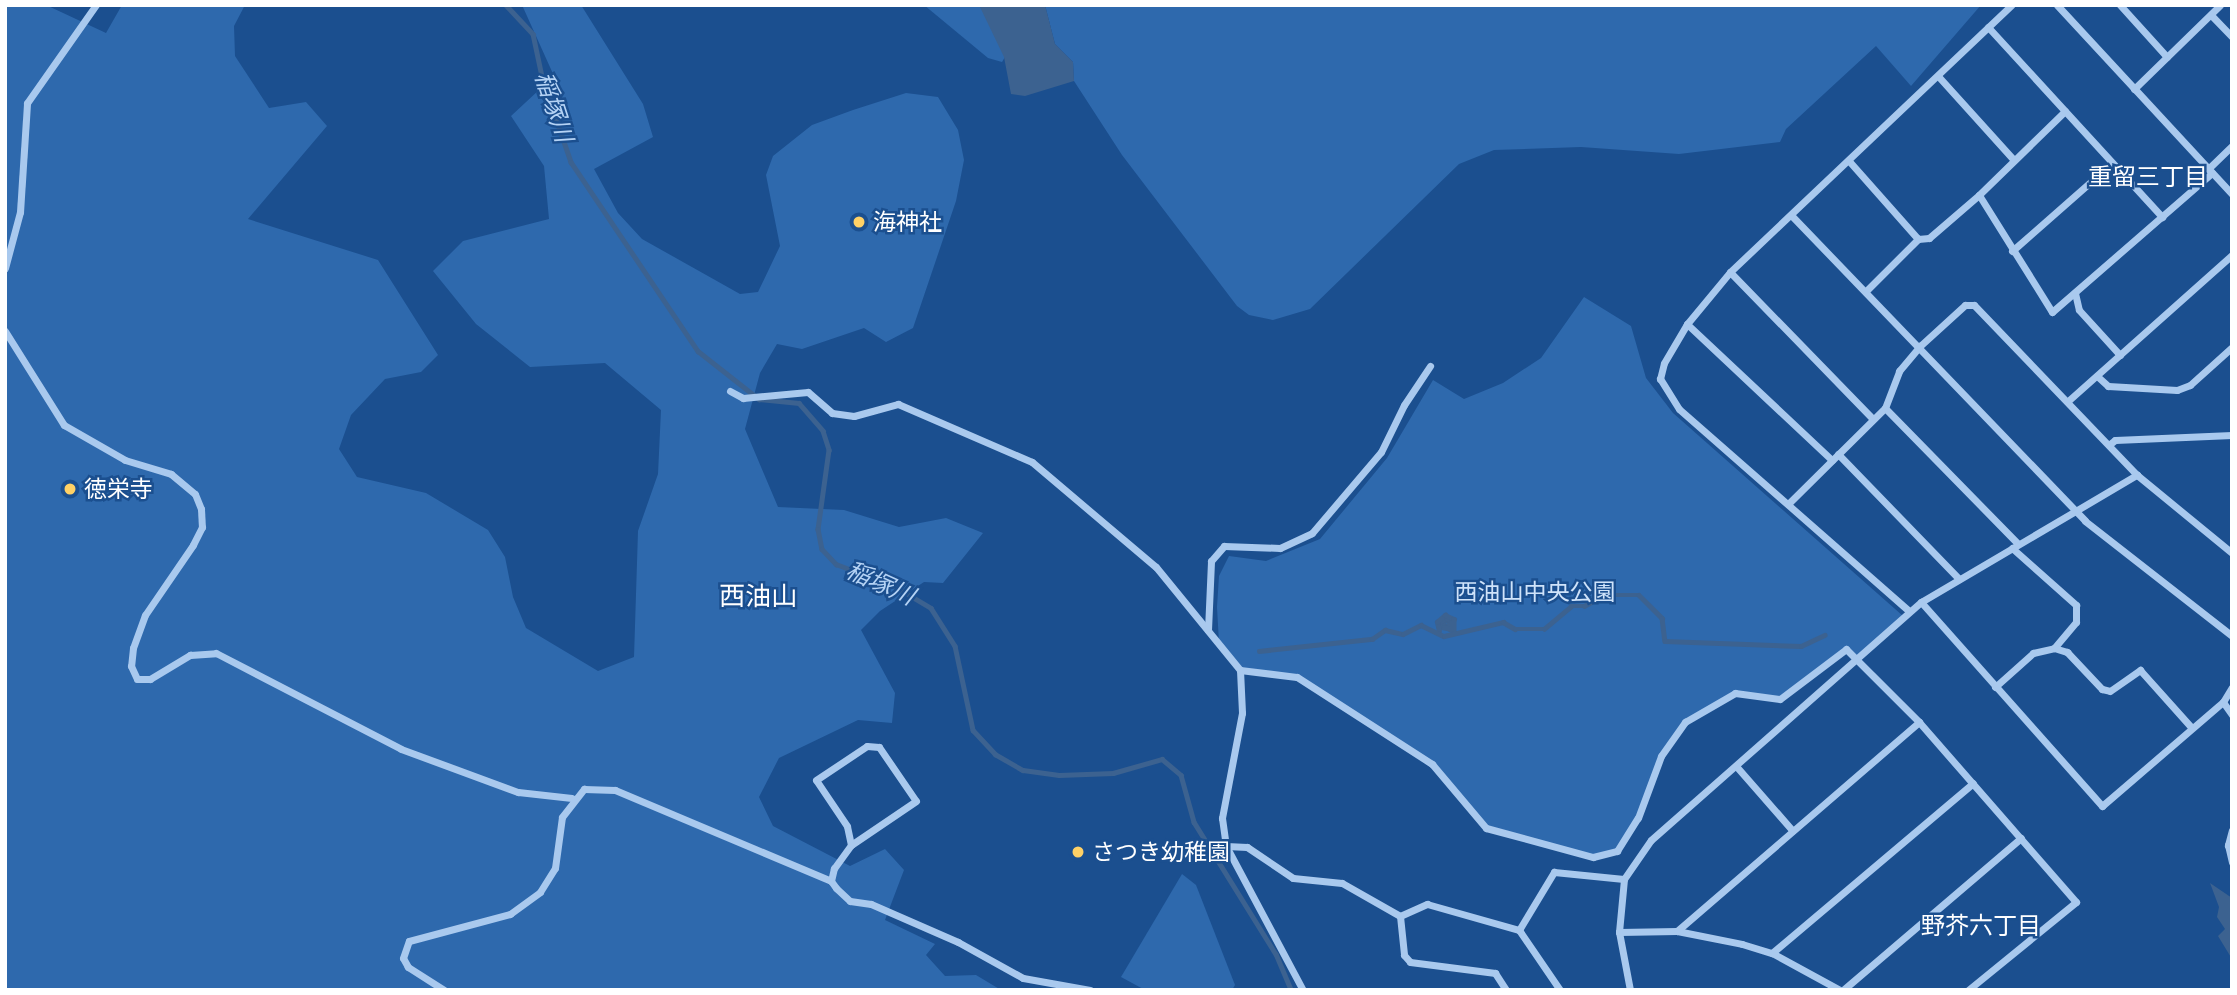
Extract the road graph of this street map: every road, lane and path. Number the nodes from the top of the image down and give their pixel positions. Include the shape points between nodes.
1 (96, 5) edge
2 (2011, 5) edge
3 (2057, 5) edge
4 (2120, 5) edge
5 (2220, 5) edge
6 (2210, 15) junction
7 (1988, 27) junction
8 (2232, 37) edge
9 (2167, 57) junction
10 (1938, 76) junction
11 (2134, 89) junction
12 (2065, 111) junction
13 (2232, 146) edge
14 (2014, 160) junction
15 (1849, 162) junction
16 (2112, 163) junction
17 (2210, 171) junction
18 (2232, 194) edge
19 (1979, 195) junction
20 (1791, 215) junction
21 (2162, 217) junction
22 (1919, 239) junction
23 (2012, 251) junction
24 (2232, 256) edge
25 (5, 268) edge
26 (1730, 272) junction
27 (1866, 291) junction
28 (2075, 293) junction
29 (1687, 324) junction
30 (5, 331) edge
31 (1920, 346) junction
32 (2232, 347) edge
33 (2120, 355) junction
34 (1430, 366) dead end
35 (2097, 376) junction
36 (730, 391) dead end
37 (2068, 401) junction
38 (1885, 408) junction
39 (1873, 419) junction
40 (2232, 435) edge
41 (2110, 444) junction
42 (1835, 457) junction
43 (2137, 475) junction
44 (1788, 504) junction
45 (2077, 510) junction
46 (2015, 546) junction
47 (2232, 554) edge
48 (1959, 579) junction
49 (1921, 602) junction
50 (1909, 611) junction
51 (1208, 630) junction
52 (2232, 636) edge
53 (2054, 648) junction
54 (1857, 657) junction
55 (1240, 670) junction
56 (1994, 687) junction
57 (2232, 687) edge
58 (2223, 702) junction
59 (2232, 715) edge
60 (1919, 722) junction
61 (2192, 727) junction
62 (1735, 766) junction
63 (1973, 783) junction
64 (572, 798) junction
65 (2232, 830) edge
66 (1793, 831) junction
67 (2021, 838) junction
68 (851, 845) junction
69 (1226, 846) junction
70 (2232, 863) edge
71 (1624, 879) junction
72 (831, 881) junction
73 (1400, 916) junction
74 (1519, 930) junction
75 (1677, 931) junction
76 (1619, 932) junction
77 (1772, 953) junction
78 (1300, 988) edge
79 (444, 990) edge
80 (1090, 990) edge
81 (1506, 990) edge
82 (1560, 990) edge
83 (1630, 990) edge
84 (1842, 990) edge
85 (1968, 990) edge

1 - 25 street via 27,103 20,212
2 - 7 street
3 - 11 street
4 - 9 street
5 - 6 street
6 - 8 street
6 - 9 street
7 - 10 street
7 - 12 street
9 - 11 street
10 - 14 street
10 - 15 street
11 - 17 street
12 - 14 street
12 - 16 street
13 - 17 street
14 - 19 street
15 - 20 street
15 - 22 street
16 - 21 street
16 - 23 street
17 - 18 street
17 - 21 street
19 - 22 street via 1929,238
19 - 23 street
20 - 26 street
20 - 27 street
21 - 28 street
22 - 27 street
23 - 28 street via 2052,312
24 - 33 street
26 - 29 street
26 - 39 street
27 - 31 street
28 - 33 street via 2079,310
29 - 42 street
29 - 44 street via 1660,379 1679,409
30 - 64 street via 69,430 125,460 171,474 195,494 201,509 202,527 193,545 141,626 131,666 137,679 149,679 190,655 216,653 401,749 518,792
31 - 37 street via 1965,305 1974,305
31 - 38 street via 1899,371
31 - 45 street
32 - 35 street via 2190,385 2177,390 2108,386
33 - 35 street
34 - 51 street via 1381,452 1311,533 1280,548 1224,546 1211,561
35 - 37 street
36 - 51 street via 743,398 808,392 832,413 854,416 898,404 1032,462 1156,568
37 - 41 street
38 - 39 street
38 - 46 street
39 - 42 street
40 - 41 street via 2207,440 2115,440
41 - 43 street
42 - 44 street
42 - 48 street
43 - 45 street
43 - 47 street
44 - 50 street
45 - 46 street
45 - 52 street
46 - 48 street
46 - 53 street via 2076,605 2076,622
48 - 49 street
49 - 50 street
49 - 56 street
50 - 54 street
51 - 55 street
53 - 56 street via 2033,653
53 - 61 street via 2067,652 2102,689 2110,691 2140,670
54 - 55 street via 1846,649 1780,699 1735,693 1685,722 1661,756 1638,818 1616,851 1593,857 1486,828 1432,764 1297,677
54 - 60 street
54 - 62 street
55 - 69 street via 1242,713 1222,818
56 - 61 street via 2102,806
57 - 58 street
58 - 59 street
58 - 61 street
60 - 63 street
60 - 66 street
62 - 66 street
62 - 71 street via 1651,840
63 - 67 street
63 - 77 street
64 - 72 street via 598,786 615,790
64 - 79 street via 562,817 555,868 540,892 510,914 423,934 404,949 408,967
65 - 70 street
66 - 75 street
67 - 84 street
67 - 85 street via 2076,901
68 - 68 street via 847,826 816,780 867,746 879,747 916,801
68 - 72 street via 834,868
69 - 73 street via 1247,847 1293,878 1342,883
69 - 78 street
71 - 74 street via 1554,872
71 - 76 street
72 - 80 street via 849,901 871,904 958,942 1023,978
73 - 74 street via 1427,904
73 - 81 street via 1404,955 1410,962 1494,973
74 - 82 street
75 - 76 street
75 - 77 street
76 - 83 street
77 - 84 street

